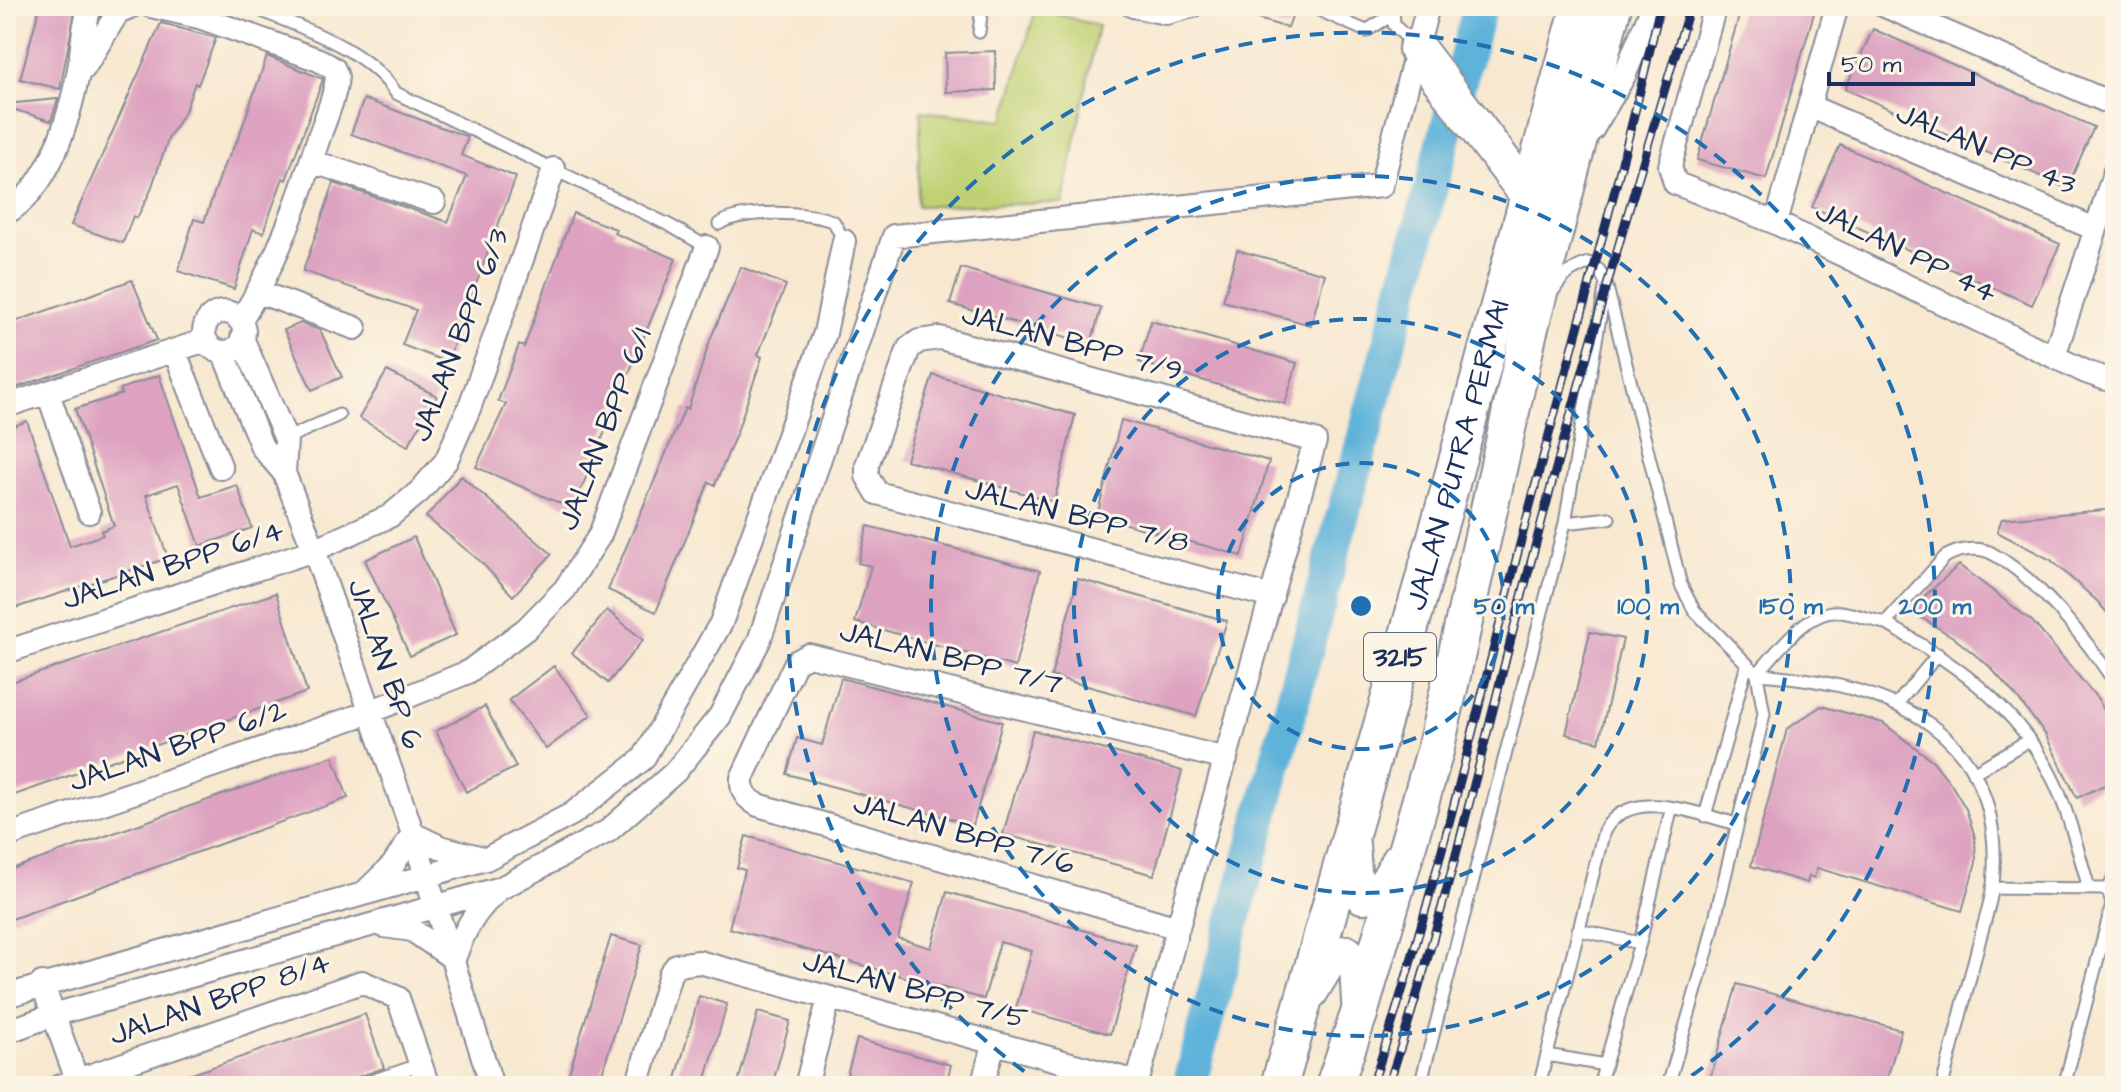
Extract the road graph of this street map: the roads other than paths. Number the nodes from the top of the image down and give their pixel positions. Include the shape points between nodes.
1 (91, 6) edge
2 (132, 6) edge
3 (151, 6) edge
4 (250, 6) edge
5 (982, 6) edge
6 (1133, 6) edge
7 (1310, 6) edge
8 (1428, 6) edge
9 (1580, 6) edge
10 (1613, 6) edge
11 (1653, 6) edge
12 (1715, 6) edge
13 (1837, 6) edge
14 (1885, 6) edge
15 (1191, 7) edge
16 (1392, 11) edge
17 (979, 32) dead end
18 (1423, 53) junction
19 (77, 80) junction
20 (2115, 105) edge
21 (1809, 106) junction
22 (311, 161) junction
23 (1573, 162) junction
24 (554, 169) junction
25 (2115, 171) edge
26 (1529, 196) junction
27 (434, 202) dead end
28 (6, 213) edge
29 (1776, 223) junction
30 (719, 224) dead end
31 (2095, 229) junction
32 (844, 241) joint
33 (707, 247) joint
34 (1606, 283) junction
35 (259, 292) junction
36 (355, 328) dead end
37 (241, 329) junction
38 (1528, 335) junction
39 (214, 346) junction
40 (175, 352) junction
41 (2054, 356) junction
42 (2115, 382) edge
43 (48, 393) junction
44 (270, 401) junction
45 (6, 406) edge
46 (247, 409) junction
47 (339, 415) dead end
48 (286, 439) junction
49 (262, 447) junction
50 (221, 468) dead end
51 (284, 473) junction
52 (870, 485) joint
53 (89, 512) dead end
54 (1609, 518) dead end
55 (1565, 523) junction
56 (314, 550) junction
57 (1272, 597) junction
58 (1885, 623) junction
59 (6, 652) edge
60 (1938, 654) junction
61 (1747, 664) junction
62 (1757, 674) junction
63 (2115, 683) edge
64 (1897, 704) junction
65 (370, 712) junction
66 (2029, 740) junction
67 (1226, 759) junction
68 (1973, 773) junction
69 (741, 788) joint
70 (1671, 810) junction
71 (1705, 816) junction
72 (1351, 824) junction
73 (1737, 824) junction
74 (1413, 830) junction
75 (413, 834) junction
76 (6, 836) edge
77 (486, 859) junction
78 (426, 876) junction
79 (2115, 876) edge
80 (501, 888) junction
81 (1992, 888) junction
82 (2089, 888) junction
83 (2108, 889) junction
84 (362, 894) junction
85 (437, 908) junction
86 (369, 926) junction
87 (1178, 928) junction
88 (1578, 930) junction
89 (1640, 943) junction
90 (454, 959) junction
91 (42, 983) junction
92 (6, 996) edge
93 (829, 998) junction
94 (1298, 1014) junction
95 (1359, 1014) junction
96 (53, 1015) junction
97 (6, 1032) edge
98 (994, 1043) junction
99 (1547, 1055) junction
100 (421, 1064) junction
101 (1605, 1065) junction
102 (72, 1084) edge
103 (1137, 1084) edge
104 (357, 1086) edge
105 (428, 1086) edge
106 (492, 1086) edge
107 (637, 1086) edge
108 (806, 1086) edge
109 (982, 1086) edge
110 (1279, 1086) edge
111 (1334, 1086) edge
112 (1420, 1086) edge
113 (1539, 1086) edge
114 (1599, 1086) edge
115 (1668, 1086) edge
116 (1942, 1086) edge
117 (2064, 1086) edge

1 - 19 street
2 - 19 street via 113,19
3 - 22 street via 231,28 334,69 336,86
4 - 24 lane via 364,59 396,93
5 - 17 lane
6 - 15 street via 1166,13
7 - 16 lane via 1366,31
8 - 18 street
9 - 26 main road, JALAN PUTRA PERMAI / 3215
10 - 23 main road, JALAN PUTRA PERMAI / 3215
11 - 23 street via 1624,76
12 - 29 street, JALAN PP 44 via 1670,166 1672,178 1681,187
13 - 21 street
14 - 20 street
16 - 18 lane via 1394,25
18 - 26 main road
18 - 80 street via 1381,186 894,236 759,641 720,716 675,772 608,831
19 - 28 street via 54,151 33,190
21 - 29 street
21 - 31 street, JALAN PP 43
22 - 27 street
22 - 35 street
23 - 38 main road, JALAN PUTRA PERMAI / 3215
24 - 33 lane
24 - 56 street, JALAN BPP 6/3 via 446,461 390,516
25 - 31 street
26 - 72 main road, JALAN PUTRA PERMAI / 3215
29 - 41 street, JALAN PP 44
30 - 32 lane via 749,214 813,215 834,222
31 - 41 street
32 - 77 street via 825,333 721,623 686,689 643,759 572,814
33 - 65 street, JALAN BPP 6/1 via 600,535 565,589 526,629 468,672
34 - 38 lane via 1588,263 1575,268 1561,279
34 - 55 lane
34 - 61 lane via 1681,585 1694,610
35 - 36 street
35 - 37 street
37 - 39 street via 235,348
37 - 39 street via 228,313 214,315 205,326
37 - 44 street
38 - 74 main road, JALAN PUTRA PERMAI / 3215
39 - 40 street
39 - 46 street
40 - 43 street
40 - 50 street
41 - 42 street, JALAN PP 44
43 - 45 street
43 - 53 street
44 - 46 street
44 - 48 street
46 - 49 street
47 - 48 lane
48 - 49 lane
48 - 51 street
49 - 51 street
51 - 56 street, JALAN BP 6
52 - 57 street, JALAN BPP 7/8 via 885,498
52 - 57 street, JALAN BPP 7/9 via 867,465 904,357 919,341 930,338 1315,441
54 - 55 lane
55 - 112 lane
56 - 59 street, JALAN BPP 6/4
56 - 65 street, JALAN BP 6
57 - 67 street
58 - 60 lane
58 - 62 lane via 1839,612 1817,617 1800,627
58 - 63 lane via 1945,557 1985,551 2070,621
60 - 64 lane
60 - 66 lane via 1989,694
61 - 62 lane
61 - 71 lane
62 - 64 lane via 1829,682
62 - 73 lane via 1764,714
64 - 68 lane via 1926,720 1961,753
65 - 75 street, JALAN BP 6
65 - 76 street, JALAN BPP 6/2
66 - 68 lane
66 - 82 lane via 2060,794
67 - 69 street, JALAN BPP 7/7 via 809,655 796,662
67 - 87 street
68 - 81 lane via 1990,811
69 - 87 street, JALAN BPP 7/6 via 758,805
70 - 71 lane
70 - 88 lane via 1636,804 1611,818
70 - 89 lane
71 - 73 lane
72 - 74 main road via 1351,873 1363,895 1378,892 1389,881
72 - 94 main road, JALAN PUTRA PERMAI / 3215
73 - 115 lane
74 - 95 main road, JALAN PUTRA PERMAI / 3215
75 - 77 street
75 - 78 street, JALAN BP 6
75 - 84 street via 393,865
77 - 78 street
78 - 84 street
78 - 85 street, JALAN BP 6
79 - 83 lane
80 - 85 street
80 - 90 street via 477,909
81 - 82 lane
81 - 116 lane
82 - 83 lane
83 - 117 lane via 2112,905
84 - 91 street
85 - 86 street
85 - 90 street, JALAN BP 6
86 - 90 street via 412,930
86 - 96 street
87 - 103 street
88 - 89 lane
88 - 99 lane
89 - 101 lane
90 - 106 street, JALAN BP 6
91 - 92 street
91 - 96 street
93 - 98 street, JALAN BPP 7/5
93 - 107 street, JALAN BPP 7/5 via 699,962 677,965
93 - 108 street
94 - 95 main road via 1328,961 1346,954 1358,965
94 - 110 main road, JALAN PUTRA PERMAI / 3215
95 - 111 main road, JALAN PUTRA PERMAI / 3215
96 - 97 street
96 - 102 street
98 - 103 street, JALAN BPP 7/5
98 - 109 street
99 - 101 lane
99 - 113 lane
100 - 102 street, JALAN BPP 8/4 via 398,998 362,982
100 - 104 lane
100 - 105 street
101 - 114 lane

